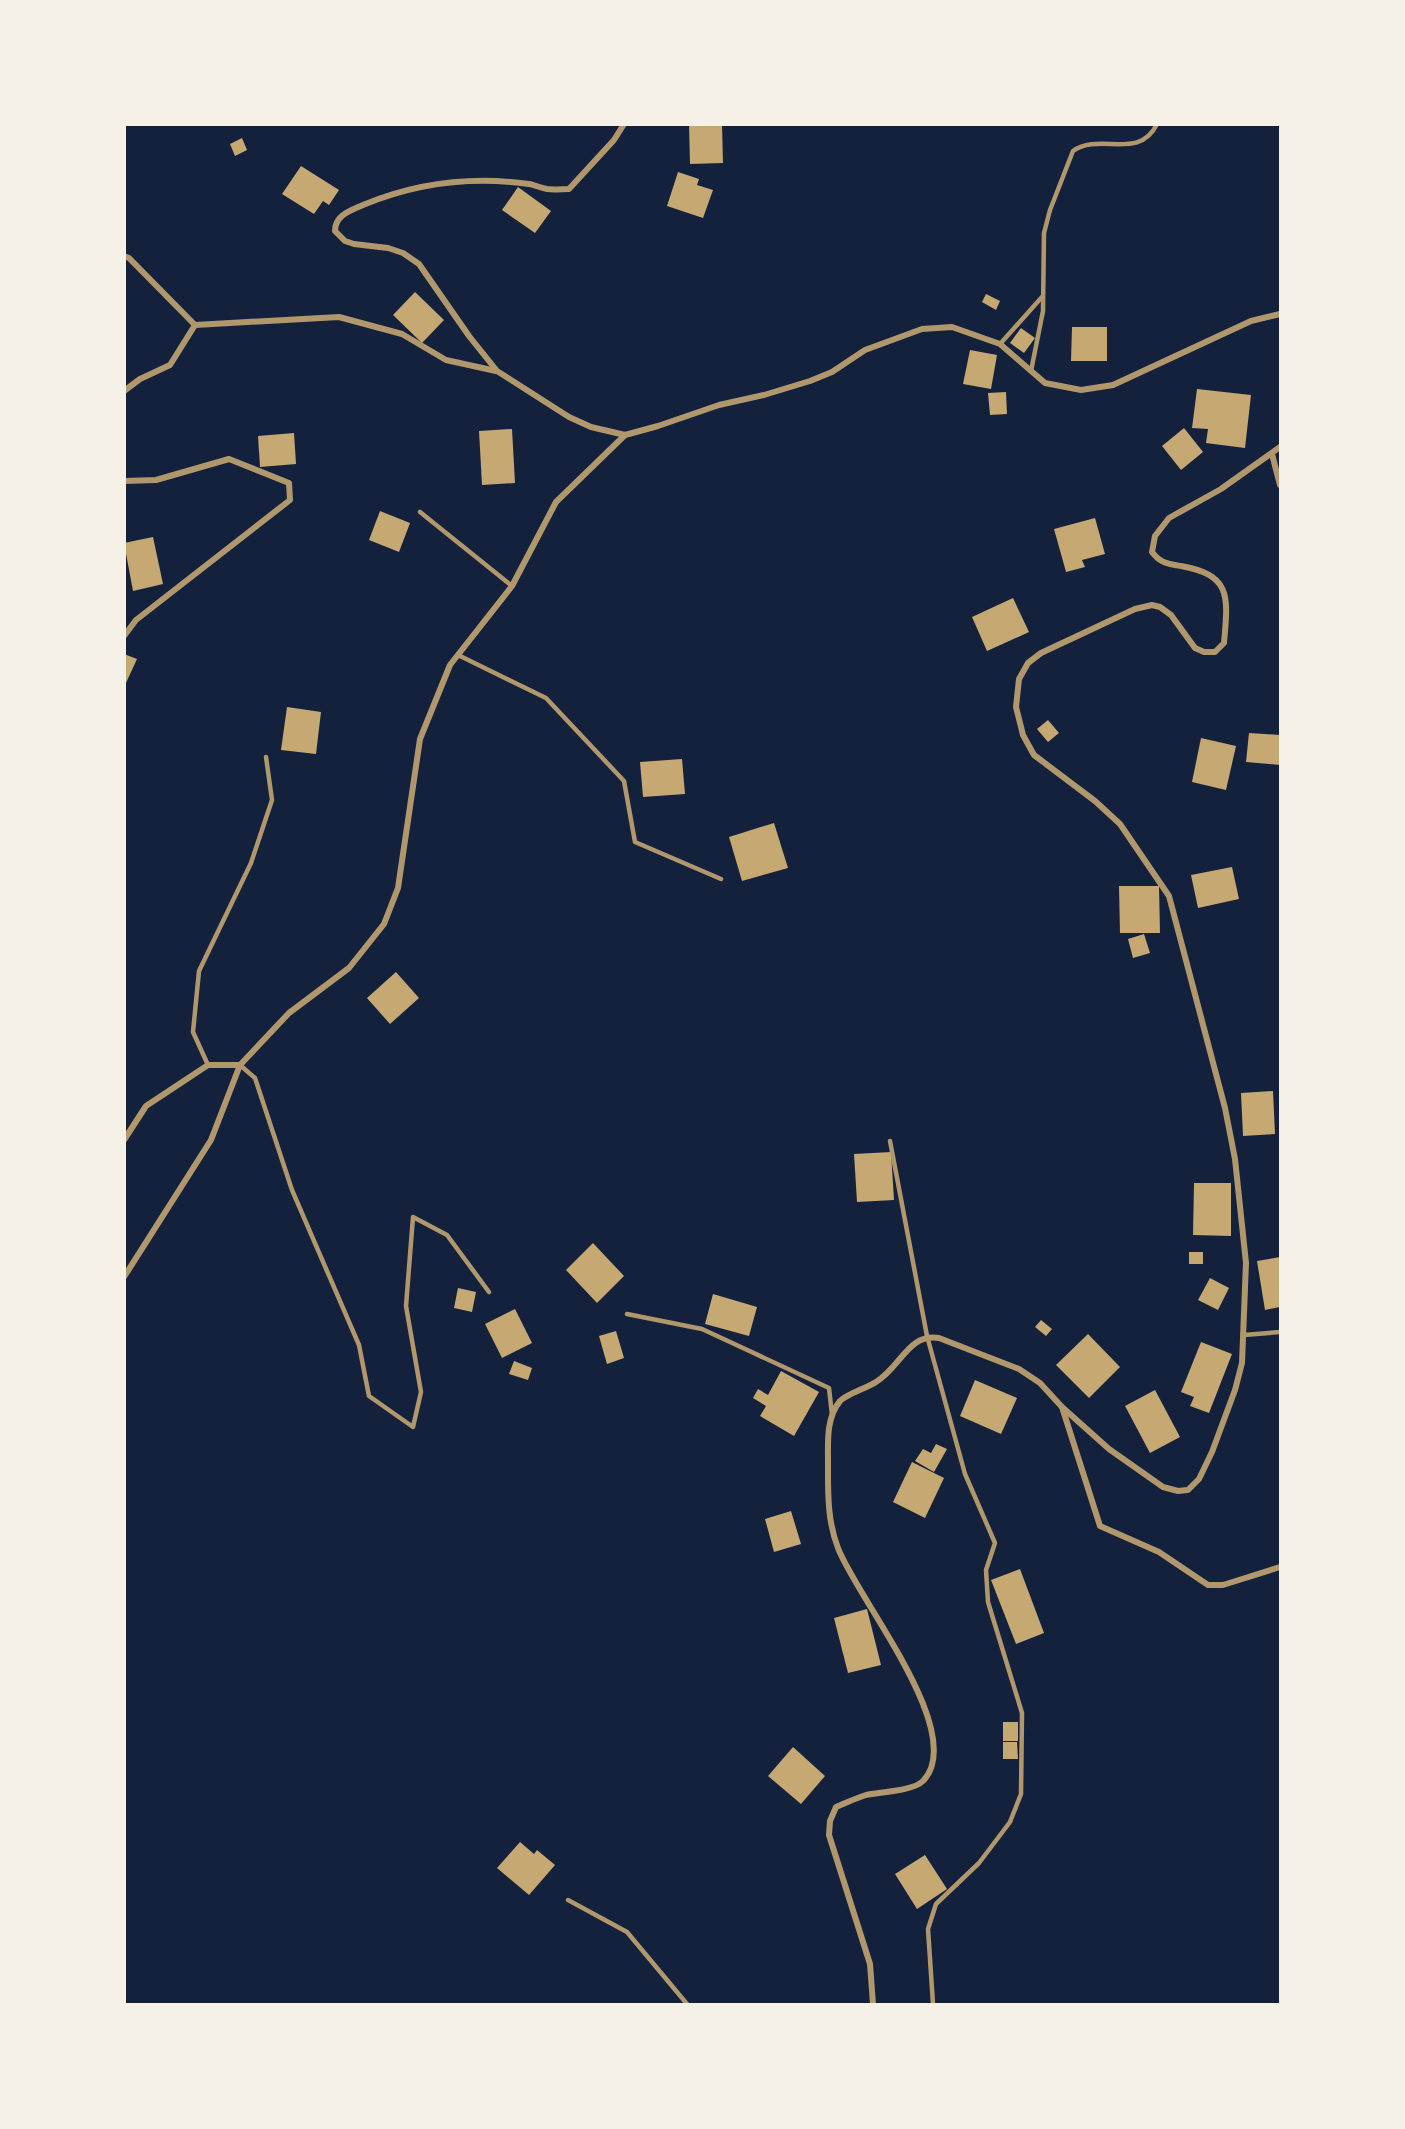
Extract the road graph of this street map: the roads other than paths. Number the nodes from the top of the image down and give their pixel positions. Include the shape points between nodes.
1 (624, 124) edge
2 (1157, 124) edge
3 (124, 256) edge
4 (1042, 297) junction
5 (1281, 314) edge
6 (195, 325) junction
7 (1000, 344) junction
8 (497, 371) junction
9 (1031, 371) junction
10 (124, 391) edge
11 (625, 435) junction
12 (1281, 447) edge
13 (1272, 454) junction
14 (124, 481) edge
15 (1281, 485) edge
16 (420, 512) dead end
17 (512, 586) junction
18 (124, 636) edge
19 (458, 655) junction
20 (267, 758) dead end
21 (721, 879) dead end
22 (208, 1065) junction
23 (240, 1065) junction
24 (124, 1140) edge
25 (891, 1141) dead end
26 (124, 1277) edge
27 (489, 1292) dead end
28 (627, 1314) dead end
29 (1281, 1332) edge
30 (1244, 1335) junction
31 (927, 1336) junction
32 (1062, 1407) junction
33 (832, 1415) junction
34 (1281, 1567) edge
35 (568, 1900) dead end
36 (687, 2004) edge
37 (873, 2004) edge
38 (933, 2004) edge

1 - 8 street via 569,189 446,182 391,194 340,216 335,224 335,231 345,241 396,250 419,264
2 - 4 lane via 1151,136 1137,144 1100,144 1073,151 1044,233
3 - 6 street
4 - 7 lane
4 - 9 lane via 1043,311
5 - 9 street via 1251,321 1113,385 1081,390 1045,383
6 - 8 street via 339,317 402,334 446,360
6 - 10 street via 170,365
7 - 9 street
7 - 11 street via 952,327 922,329 865,350 810,381
8 - 11 street via 569,417
11 - 17 street via 556,502
12 - 13 street
13 - 15 street
13 - 30 street via 1169,518 1155,536 1152,552 1158,561 1200,569 1214,576 1223,588 1224,643 1215,652 1195,648 1171,615 1160,607 1135,609 1041,652 1028,663 1019,679 1016,707 1023,735 1034,754 1120,824 1169,896 1235,1159 1246,1263
14 - 18 street via 156,480 229,459 289,483 290,500 136,620
16 - 17 lane
17 - 19 street
19 - 21 lane via 546,698 554,706 624,781 635,842
19 - 23 street via 450,665 420,740 398,888 384,924 349,968 289,1013
20 - 22 lane via 272,800 251,863 199,971 193,1032
22 - 23 street
22 - 24 street via 146,1106
23 - 26 street via 211,1140
23 - 27 lane via 255,1078 292,1190 358,1345 369,1396 413,1427 421,1392 406,1306 413,1216 447,1235
25 - 31 lane
28 - 33 lane via 702,1329 828,1388
29 - 30 lane
30 - 32 street via 1242,1363 1231,1400 1200,1479 1188,1490 1163,1487 1109,1449
31 - 32 street via 1019,1369 1040,1383
31 - 33 street via 910,1346 885,1377 845,1397
31 - 38 lane via 965,1474 995,1543 986,1570 988,1602 1022,1713 1020,1794 1010,1822 979,1863 936,1904 928,1929
32 - 34 street via 1100,1526 1159,1552 1208,1585 1223,1586
33 - 37 street via 828,1439 828,1512 838,1549 927,1709 933,1739 933,1764 922,1782 864,1795 836,1807 830,1821 829,1835 870,1964
35 - 36 lane via 627,1932

